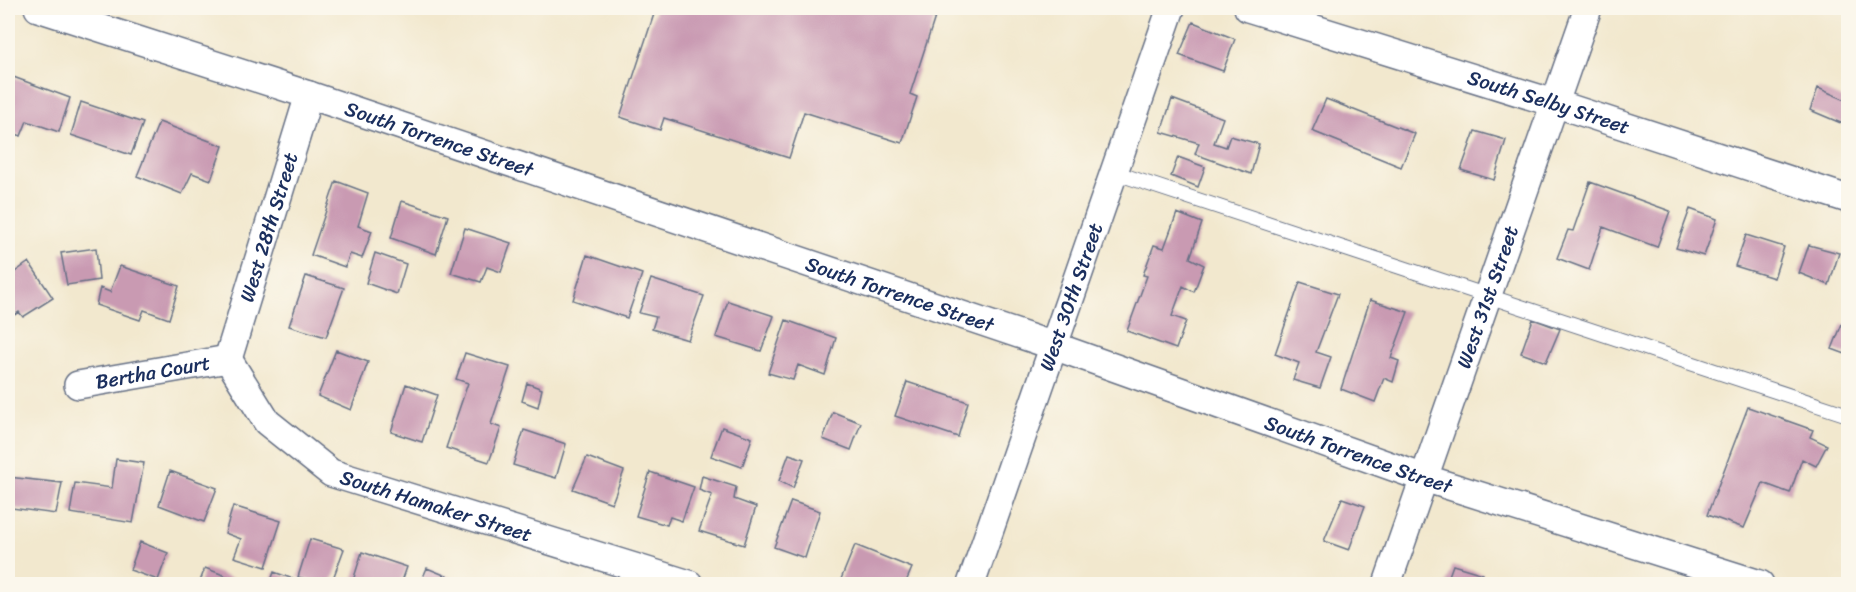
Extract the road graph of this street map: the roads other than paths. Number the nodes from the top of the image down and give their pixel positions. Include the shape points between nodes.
1 (38, 8) edge
2 (1171, 8) edge
3 (1248, 8) edge
4 (1588, 8) edge
5 (309, 95) junction
6 (1554, 103) junction
7 (1113, 172) junction
8 (1848, 199) edge
9 (1488, 296) junction
10 (1054, 346) junction
11 (228, 358) junction
12 (78, 385) dead end
13 (1848, 415) edge
14 (1424, 478) junction
15 (689, 585) edge
16 (971, 585) edge
17 (1388, 585) edge
18 (1760, 585) edge

1 - 5 street, South Torrence Street
2 - 7 street, West 30th Street
3 - 6 street, South Selby Street
4 - 6 street, West 31st Street
5 - 10 street, South Torrence Street
5 - 11 street, West 28th Street
6 - 8 street, South Selby Street
6 - 9 street, West 31st Street
7 - 9 lane
7 - 10 street, West 30th Street
9 - 13 lane
9 - 14 street, West 31st Street
10 - 14 street, South Torrence Street
10 - 16 street, West 30th Street
11 - 12 street, Bertha Court
11 - 15 street, South Hamaker Street via 267,423 331,473
14 - 17 street, West 31st Street
14 - 18 street, South Torrence Street

